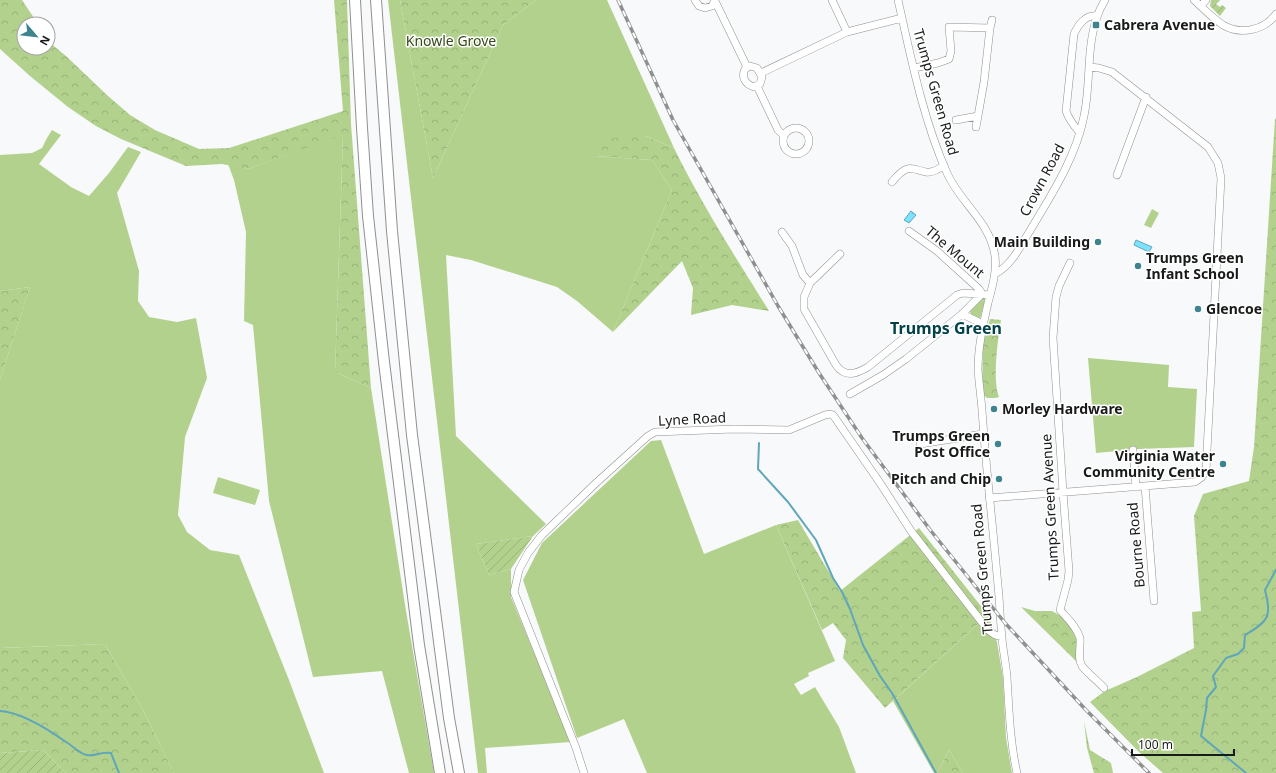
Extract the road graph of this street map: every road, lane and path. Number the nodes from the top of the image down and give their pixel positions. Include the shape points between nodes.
1 (355, 0) edge
2 (376, 0) edge
3 (695, 0) edge
4 (832, 0) edge
5 (898, 0) edge
6 (1104, 0) edge
7 (1194, 0) edge
8 (1206, 0) edge
9 (715, 1) edge
10 (1200, 6) junction
11 (1276, 14) edge
12 (1097, 16) junction
13 (902, 18) junction
14 (992, 20) dead end
15 (990, 28) junction
16 (847, 32) junction
17 (747, 67) junction
18 (1089, 67) junction
19 (914, 68) junction
20 (761, 73) junction
21 (757, 86) junction
22 (1146, 97) junction
23 (978, 116) junction
24 (956, 120) dead end
25 (976, 127) dead end
26 (1080, 133) junction
27 (784, 136) dead end
28 (944, 165) junction
29 (1117, 175) dead end
30 (892, 182) dead end
31 (909, 231) dead end
32 (782, 232) dead end
33 (840, 254) dead end
34 (1070, 263) dead end
35 (995, 274) junction
36 (810, 283) junction
37 (981, 294) junction
38 (990, 294) junction
39 (962, 314) junction
40 (983, 324) junction
41 (850, 394) dead end
42 (984, 434) junction
43 (920, 444) dead end
44 (1133, 450) dead end
45 (1145, 486) junction
46 (1136, 487) junction
47 (1062, 492) junction
48 (989, 498) junction
49 (1154, 601) dead end
50 (1002, 637) junction
51 (1104, 688) dead end
52 (440, 773) edge
53 (459, 773) edge
54 (584, 773) edge
55 (1017, 773) edge

1 - 52 highway via 368,216 383,355 419,645
2 - 53 highway via 392,231 412,435 449,718
3 - 9 street via 703,8 710,7
4 - 16 street
5 - 13 street, Trumps Green Road
6 - 12 street, Crown Road
7 - 10 street
8 - 10 street
9 - 17 street
10 - 11 street via 1224,25 1241,30 1261,28
12 - 18 street, Crown Road
12 - 26 street, Crown Road via 1083,21 1074,34 1066,110 1072,125
13 - 16 street
13 - 19 street, Trumps Green Road
14 - 15 street
15 - 19 street via 946,27 951,51 949,59
15 - 23 street
16 - 20 street
17 - 20 street via 755,67
17 - 21 street via 743,74 745,80 751,86
18 - 22 street via 1112,72
18 - 26 street, Crown Road
19 - 28 street, Trumps Green Road via 932,134
20 - 21 street via 761,80
21 - 27 street via 778,130
22 - 29 street
22 - 45 street via 1208,147 1216,159 1221,178 1206,470 1200,480 1195,482
23 - 24 street
23 - 25 street
26 - 35 street, Crown Road via 1048,201 1011,260
28 - 30 street via 929,172 906,169
28 - 35 street, Trumps Green Road via 953,184 985,229 993,248
31 - 37 street, The Mount via 937,251 979,289
32 - 36 street via 792,246 802,275
33 - 36 street
34 - 47 street, Trumps Green Avenue via 1056,297 1053,338
35 - 38 street, Trumps Green Road
36 - 37 street via 804,297 804,309 836,365 847,374 861,371 868,366 957,295
37 - 38 street
37 - 39 street
38 - 40 street, Trumps Green Road
39 - 40 street
39 - 41 street via 890,371
40 - 42 street, Trumps Green Road via 978,370
42 - 43 street
42 - 48 street, Trumps Green Road
44 - 46 street
45 - 46 street
45 - 49 street, Bourne Road
46 - 47 street
47 - 48 street
47 - 51 street, Trumps Green Avenue via 1069,571 1060,610 1078,634 1082,665
48 - 50 street, Trumps Green Road
50 - 54 street, Lyne Road via 988,630 910,531 833,415 825,414 789,430 655,432 596,483 542,535 519,570 514,592
50 - 55 street, Trumps Green Road via 1010,729

